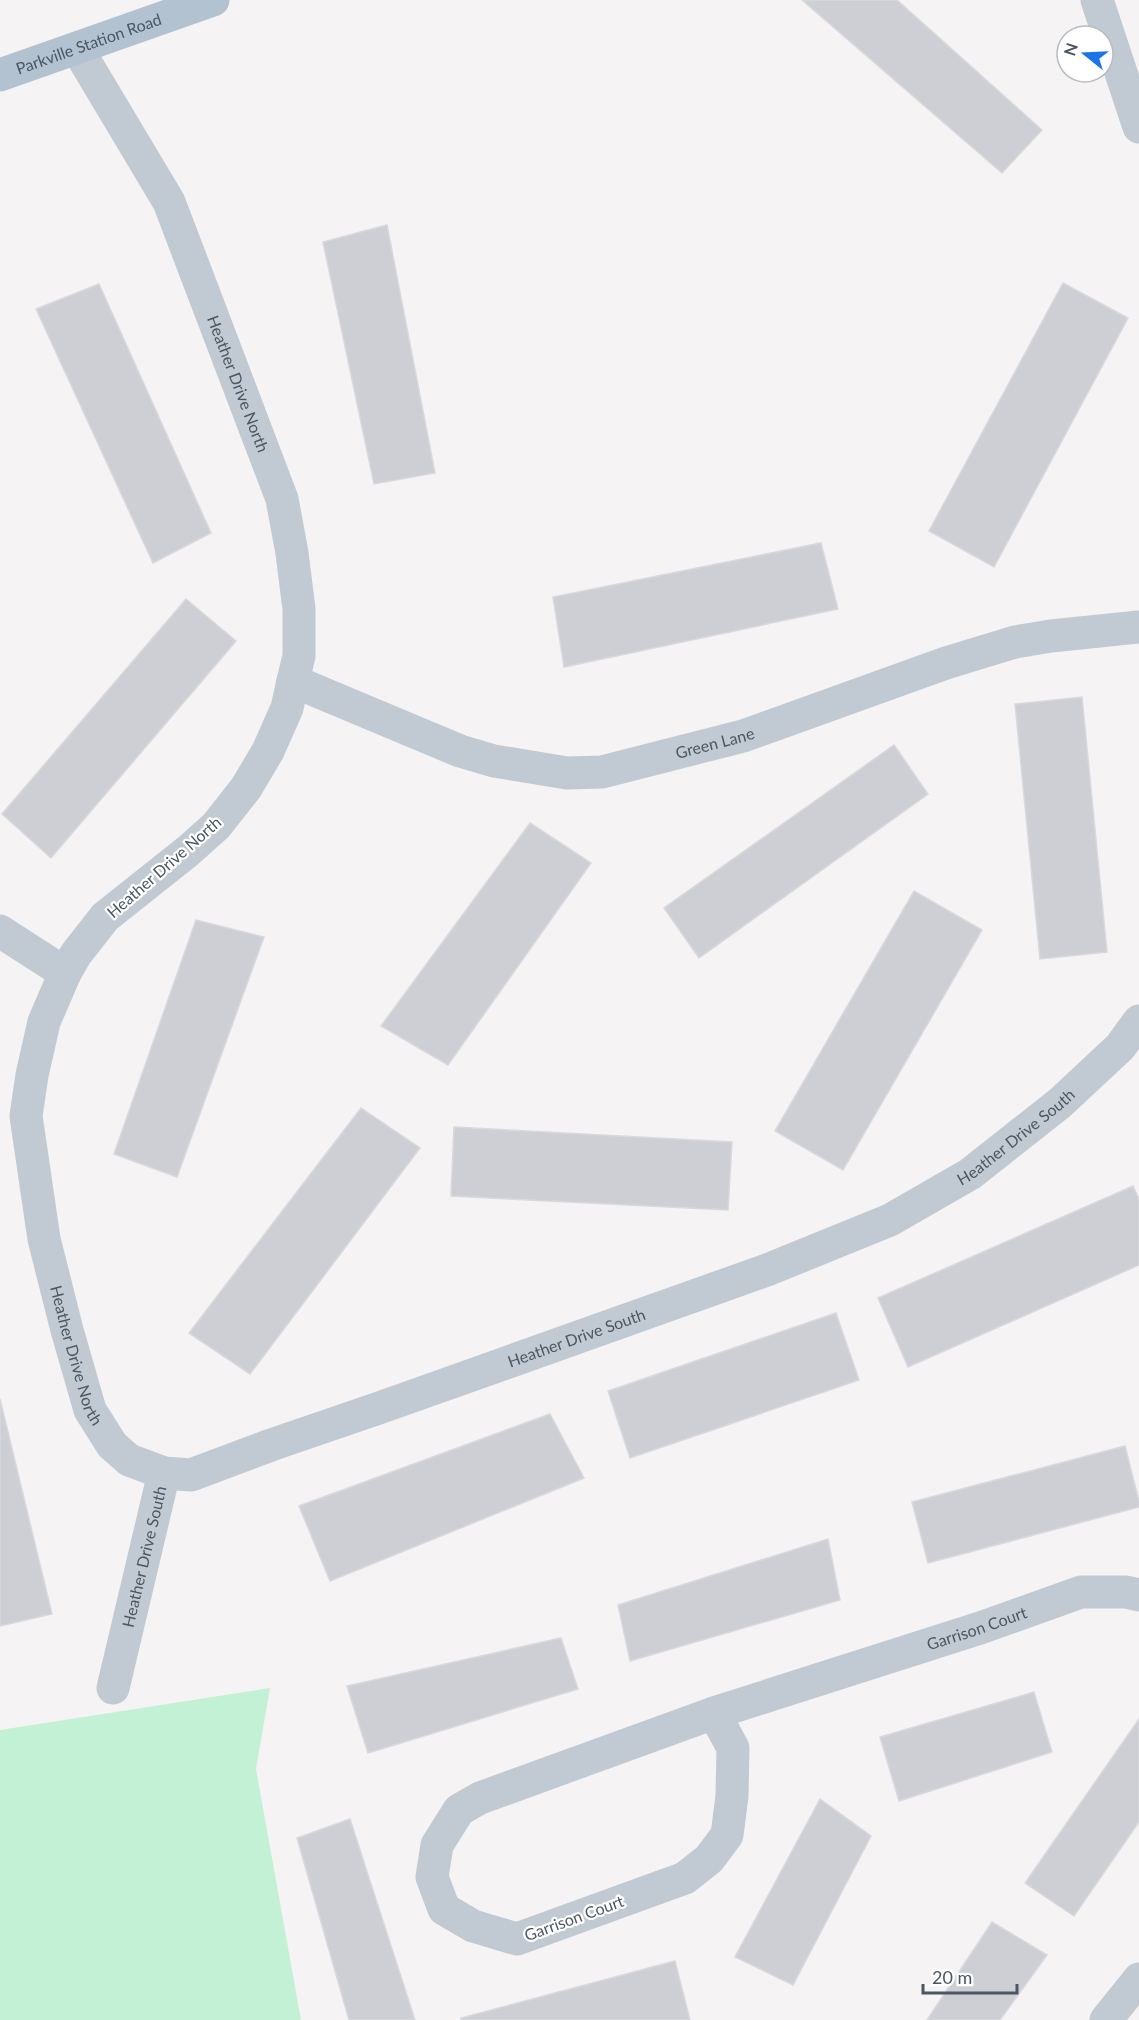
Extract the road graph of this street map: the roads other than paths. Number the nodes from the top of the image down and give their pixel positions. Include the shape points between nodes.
1 (213, 0) edge
2 (1097, 0) edge
3 (77, 48) junction
4 (0, 75) edge
5 (1139, 127) edge
6 (1139, 627) edge
7 (293, 681) junction
8 (0, 931) edge
9 (65, 973) junction
10 (1139, 1021) edge
11 (164, 1473) junction
12 (1139, 1595) edge
13 (113, 1688) dead end
14 (714, 1713) junction
15 (1139, 1978) edge
16 (1106, 2020) edge

1 - 3 main road, Parkville Station Road
2 - 5 street
3 - 4 main road, Parkville Station Road
3 - 7 street, Heather Drive North via 169,202 282,499 299,609 299,656
6 - 7 street, Green Lane via 1015,642 743,736 602,772 567,772 494,761 460,751
7 - 9 street, Heather Drive North via 287,708 246,788 216,826 189,851 105,916
8 - 9 street
9 - 11 street, Heather Drive North via 44,1022 26,1116 44,1239 90,1410 112,1445 129,1460
10 - 11 street, Heather Drive South via 1120,1047 1060,1103 970,1174 890,1220 767,1270 191,1475
11 - 13 street, Heather Drive South
12 - 14 street, Garrison Court via 1081,1592
14 - 14 street, Garrison Court via 480,1798 459,1810 438,1845 432,1877 444,1909 473,1926 517,1939 685,1878 709,1859 727,1835 733,1748
15 - 16 street

